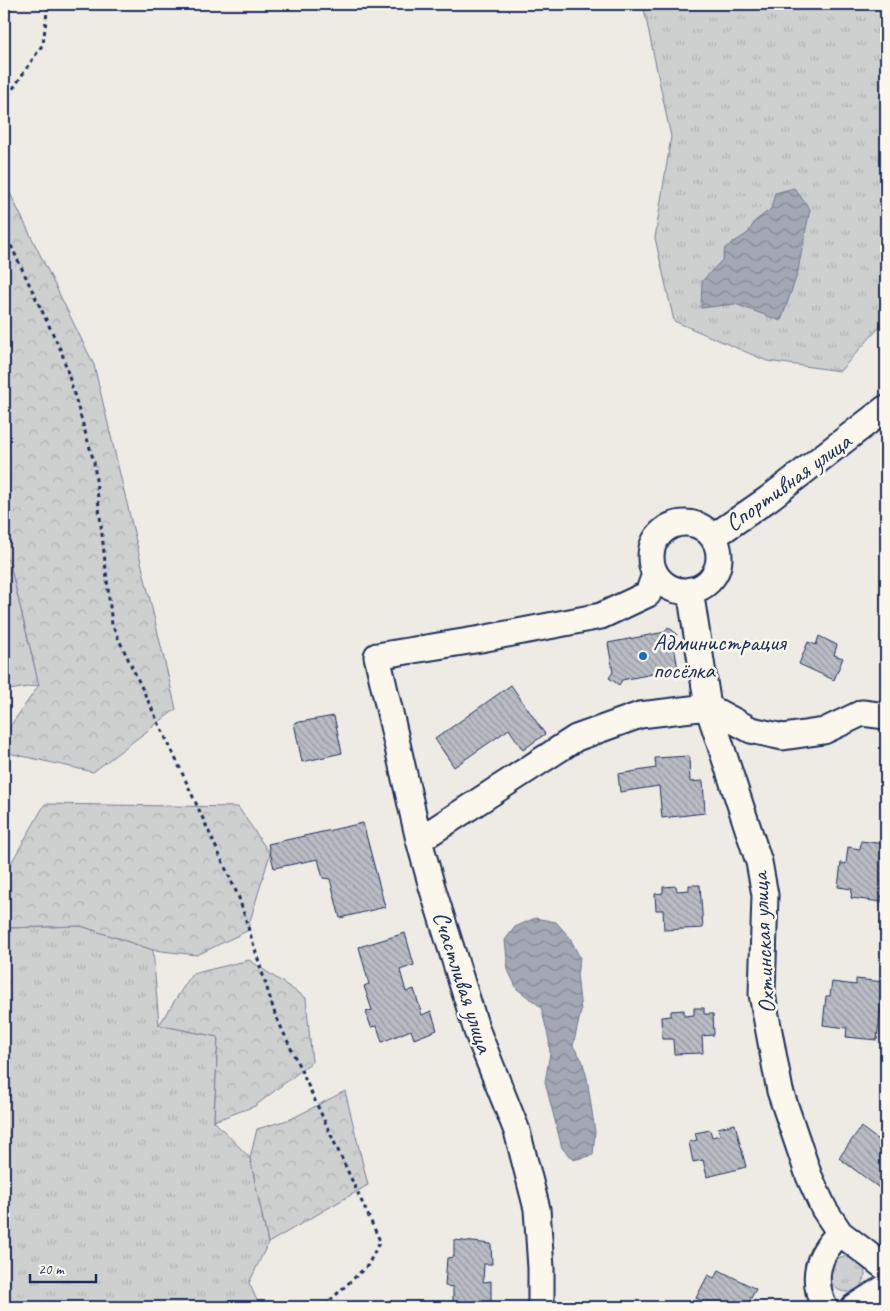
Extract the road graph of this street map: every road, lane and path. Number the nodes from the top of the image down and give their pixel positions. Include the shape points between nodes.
1 (48, 4) edge
2 (4, 102) edge
3 (4, 106) edge
4 (4, 231) edge
5 (886, 408) edge
6 (713, 537) junction
7 (655, 574) junction
8 (690, 590) junction
9 (708, 707) junction
10 (886, 716) edge
11 (419, 840) junction
12 (840, 1233) junction
13 (886, 1268) edge
14 (886, 1287) edge
15 (323, 1307) edge
16 (541, 1307) edge
17 (824, 1307) edge
18 (854, 1307) edge

1 - 2 path via 43,44
2 - 3 path
4 - 15 path via 62,353 94,462 112,625 239,898 275,1014 380,1241 368,1265
5 - 6 street, Спортивная улица
6 - 7 street, Спортивная улица via 696,524 680,522 664,529 652,550
6 - 8 street, Спортивная улица via 719,547 720,564 712,579 699,589
7 - 8 street via 667,586
7 - 11 street, Счастливая улица via 648,594 600,616 377,656
8 - 9 street, Охтинская улица
9 - 10 street via 751,730 783,737 824,731 862,713
9 - 11 street via 640,715 576,738
9 - 12 street, Охтинская улица via 758,862 765,895 762,994 780,1091 809,1176 824,1209
11 - 16 street, Счастливая улица via 477,1031 516,1131 537,1209
12 - 13 street, Охтинская улица
12 - 17 street via 828,1244 818,1266 817,1285
14 - 18 street

